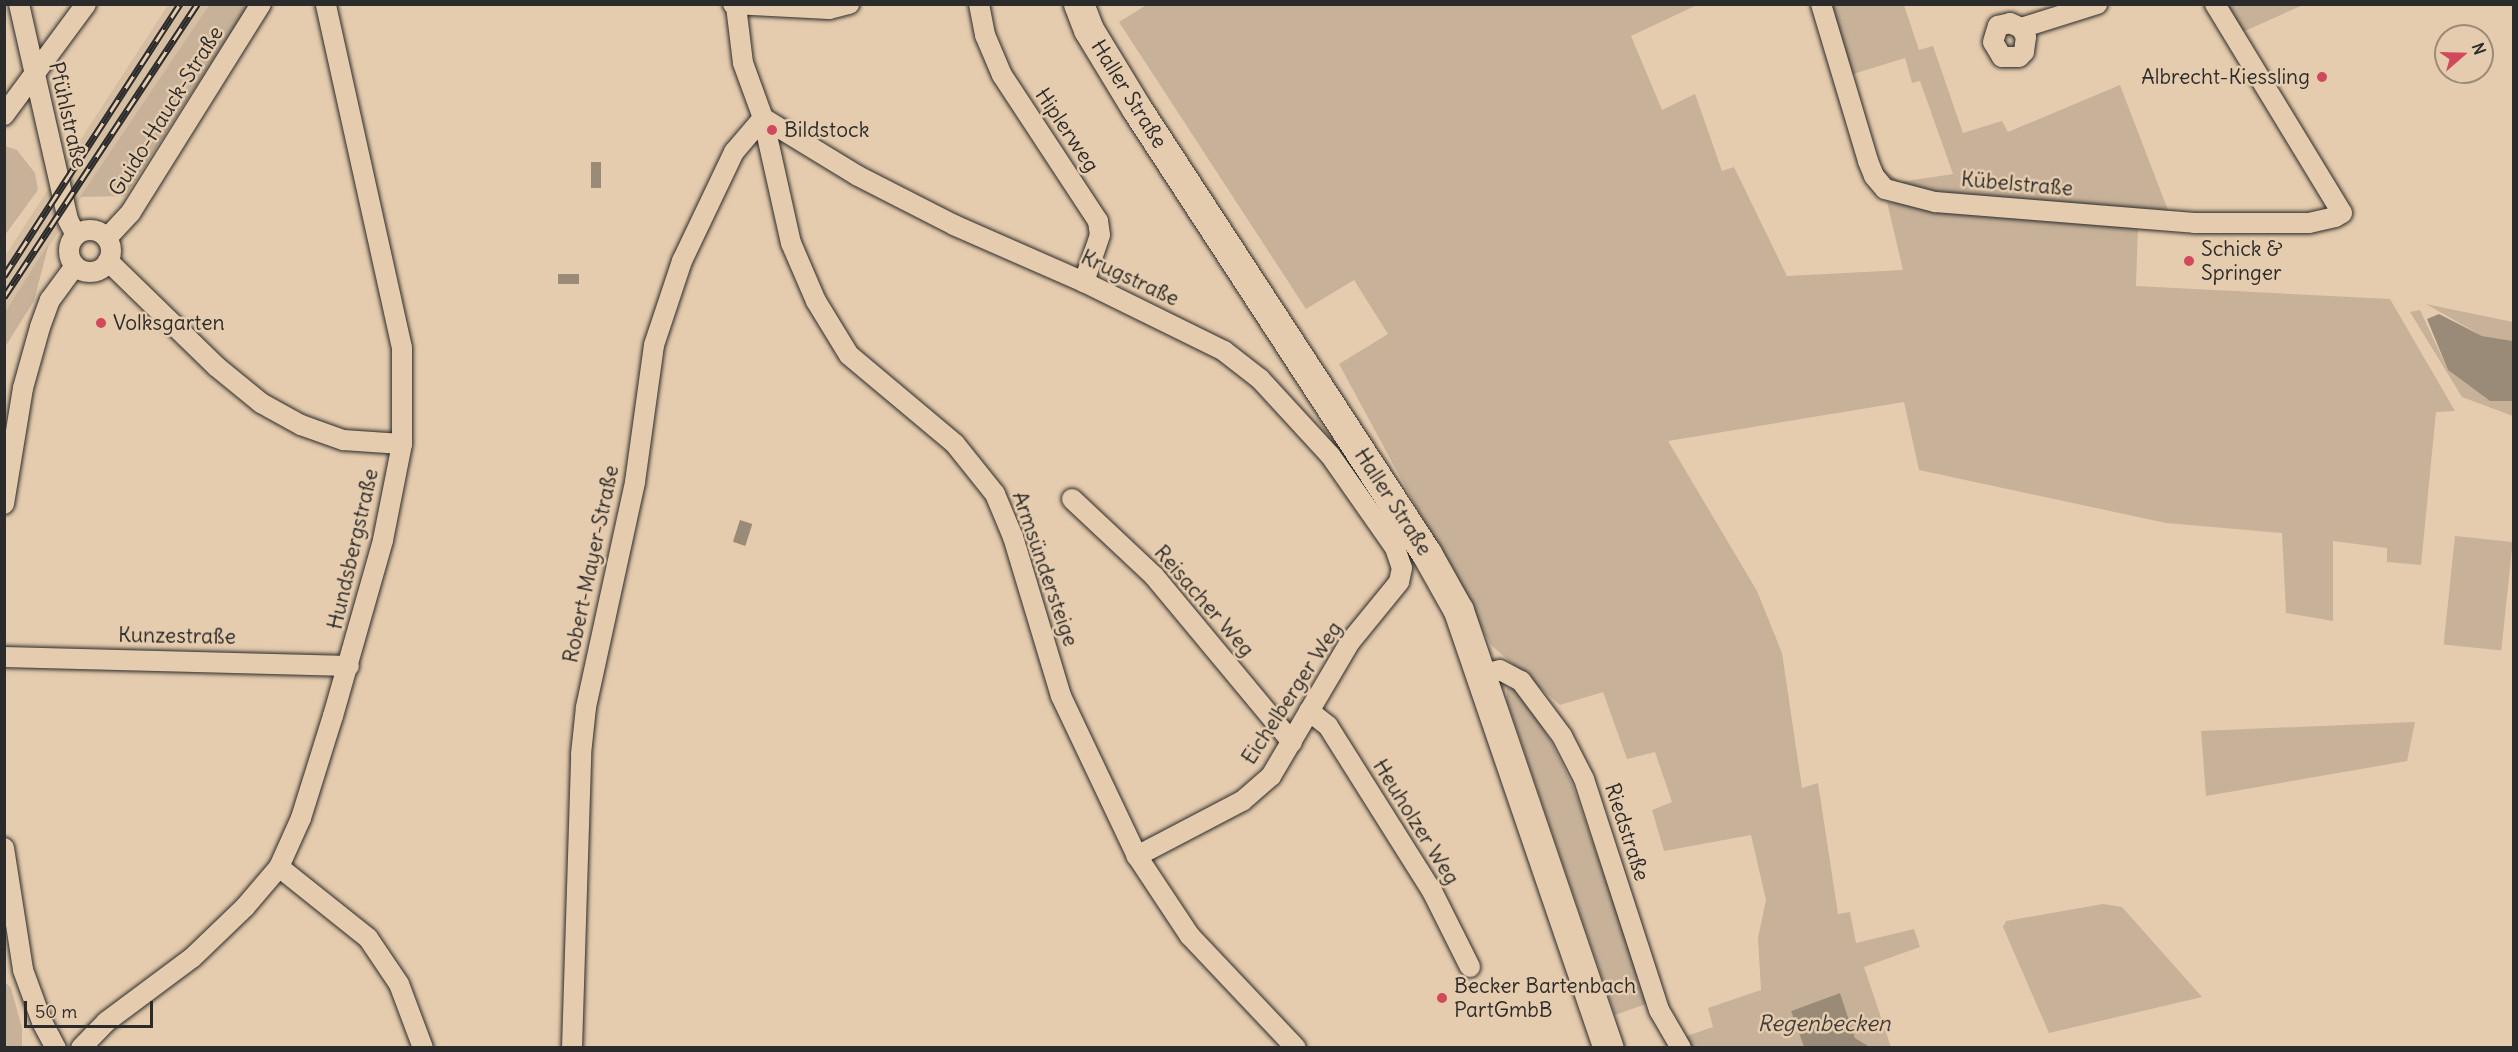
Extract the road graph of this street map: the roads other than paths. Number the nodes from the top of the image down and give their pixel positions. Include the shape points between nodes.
1 (19, 4) edge
2 (86, 4) edge
3 (261, 4) edge
4 (326, 4) edge
5 (849, 4) edge
6 (979, 4) edge
7 (1079, 4) edge
8 (1821, 4) edge
9 (2097, 4) edge
10 (2215, 4) edge
11 (735, 5) edge
12 (2021, 28) dead end
13 (33, 72) junction
14 (4, 115) edge
15 (763, 118) junction
16 (76, 235) junction
17 (107, 238) junction
18 (108, 261) junction
19 (75, 266) junction
20 (1084, 282) junction
21 (402, 444) junction
22 (1072, 499) dead end
23 (4, 504) edge
24 (1402, 568) joint
25 (4, 657) edge
26 (349, 666) junction
27 (1483, 674) junction
28 (1309, 711) junction
29 (1292, 742) junction
30 (4, 848) edge
31 (1137, 856) junction
32 (279, 867) junction
33 (11, 944) edge
34 (1470, 968) dead end
35 (106, 1022) junction
36 (53, 1047) edge
37 (81, 1047) edge
38 (423, 1047) edge
39 (572, 1047) edge
40 (1296, 1047) edge
41 (1609, 1047) edge
42 (1681, 1047) edge

1 - 13 street, Pfühlstraße
2 - 13 street
3 - 17 street, Guido-Hauck-Straße via 132,212
4 - 21 street, Hundsbergstraße via 402,348
5 - 11 street via 829,9
6 - 20 street, Hiplerweg via 985,35 1002,75 1098,221 1100,235
7 - 27 main road, Haller Straße via 1089,30 1137,109 1427,554 1459,611
8 - 10 street, Kübelstraße via 1868,161 1885,189 1935,202 2194,222 2309,223 2342,213
9 - 12 street
11 - 15 street, Armsündersteige via 743,63
13 - 14 street
13 - 16 street, Pfühlstraße via 68,220
15 - 20 street, Krugstraße via 858,176 943,220
15 - 31 street, Armsündersteige via 791,243 816,301 849,355 955,444 995,494 1061,696
15 - 39 street, Robert-Mayer-Straße via 729,162 682,261 654,345 635,482 586,707 581,754
16 - 17 street via 88,230
16 - 19 street via 69,253
17 - 18 street
18 - 19 street via 92,272
18 - 21 street via 217,367 261,403 301,425 343,440
19 - 23 street via 50,300 30,360
20 - 24 street, Krugstraße via 1224,351 1260,379 1330,455 1395,548
21 - 26 street, Hundsbergstraße via 383,540
22 - 29 street, Reisacher Weg via 1154,576
24 - 28 street, Eichelberger Weg via 1394,589 1350,642
25 - 26 street, Kunzestraße
26 - 32 street, Hundsbergstraße via 301,818
27 - 41 main road, Haller Straße
27 - 42 street, Riedstraße via 1500,670 1521,681 1562,736 1584,779 1659,1010
28 - 29 street, Eichelberger Weg
28 - 34 street, Heuholzer Weg via 1328,726 1432,891
29 - 31 street, Eichelberger Weg via 1271,776 1242,801
30 - 33 street
31 - 40 street, Armsündersteige via 1190,936
32 - 35 street, Hundsbergstraße via 245,907 192,958
32 - 38 street via 368,938 398,982
33 - 36 street
35 - 36 street, Hundsbergstraße
35 - 37 street, Hundsbergstraße

